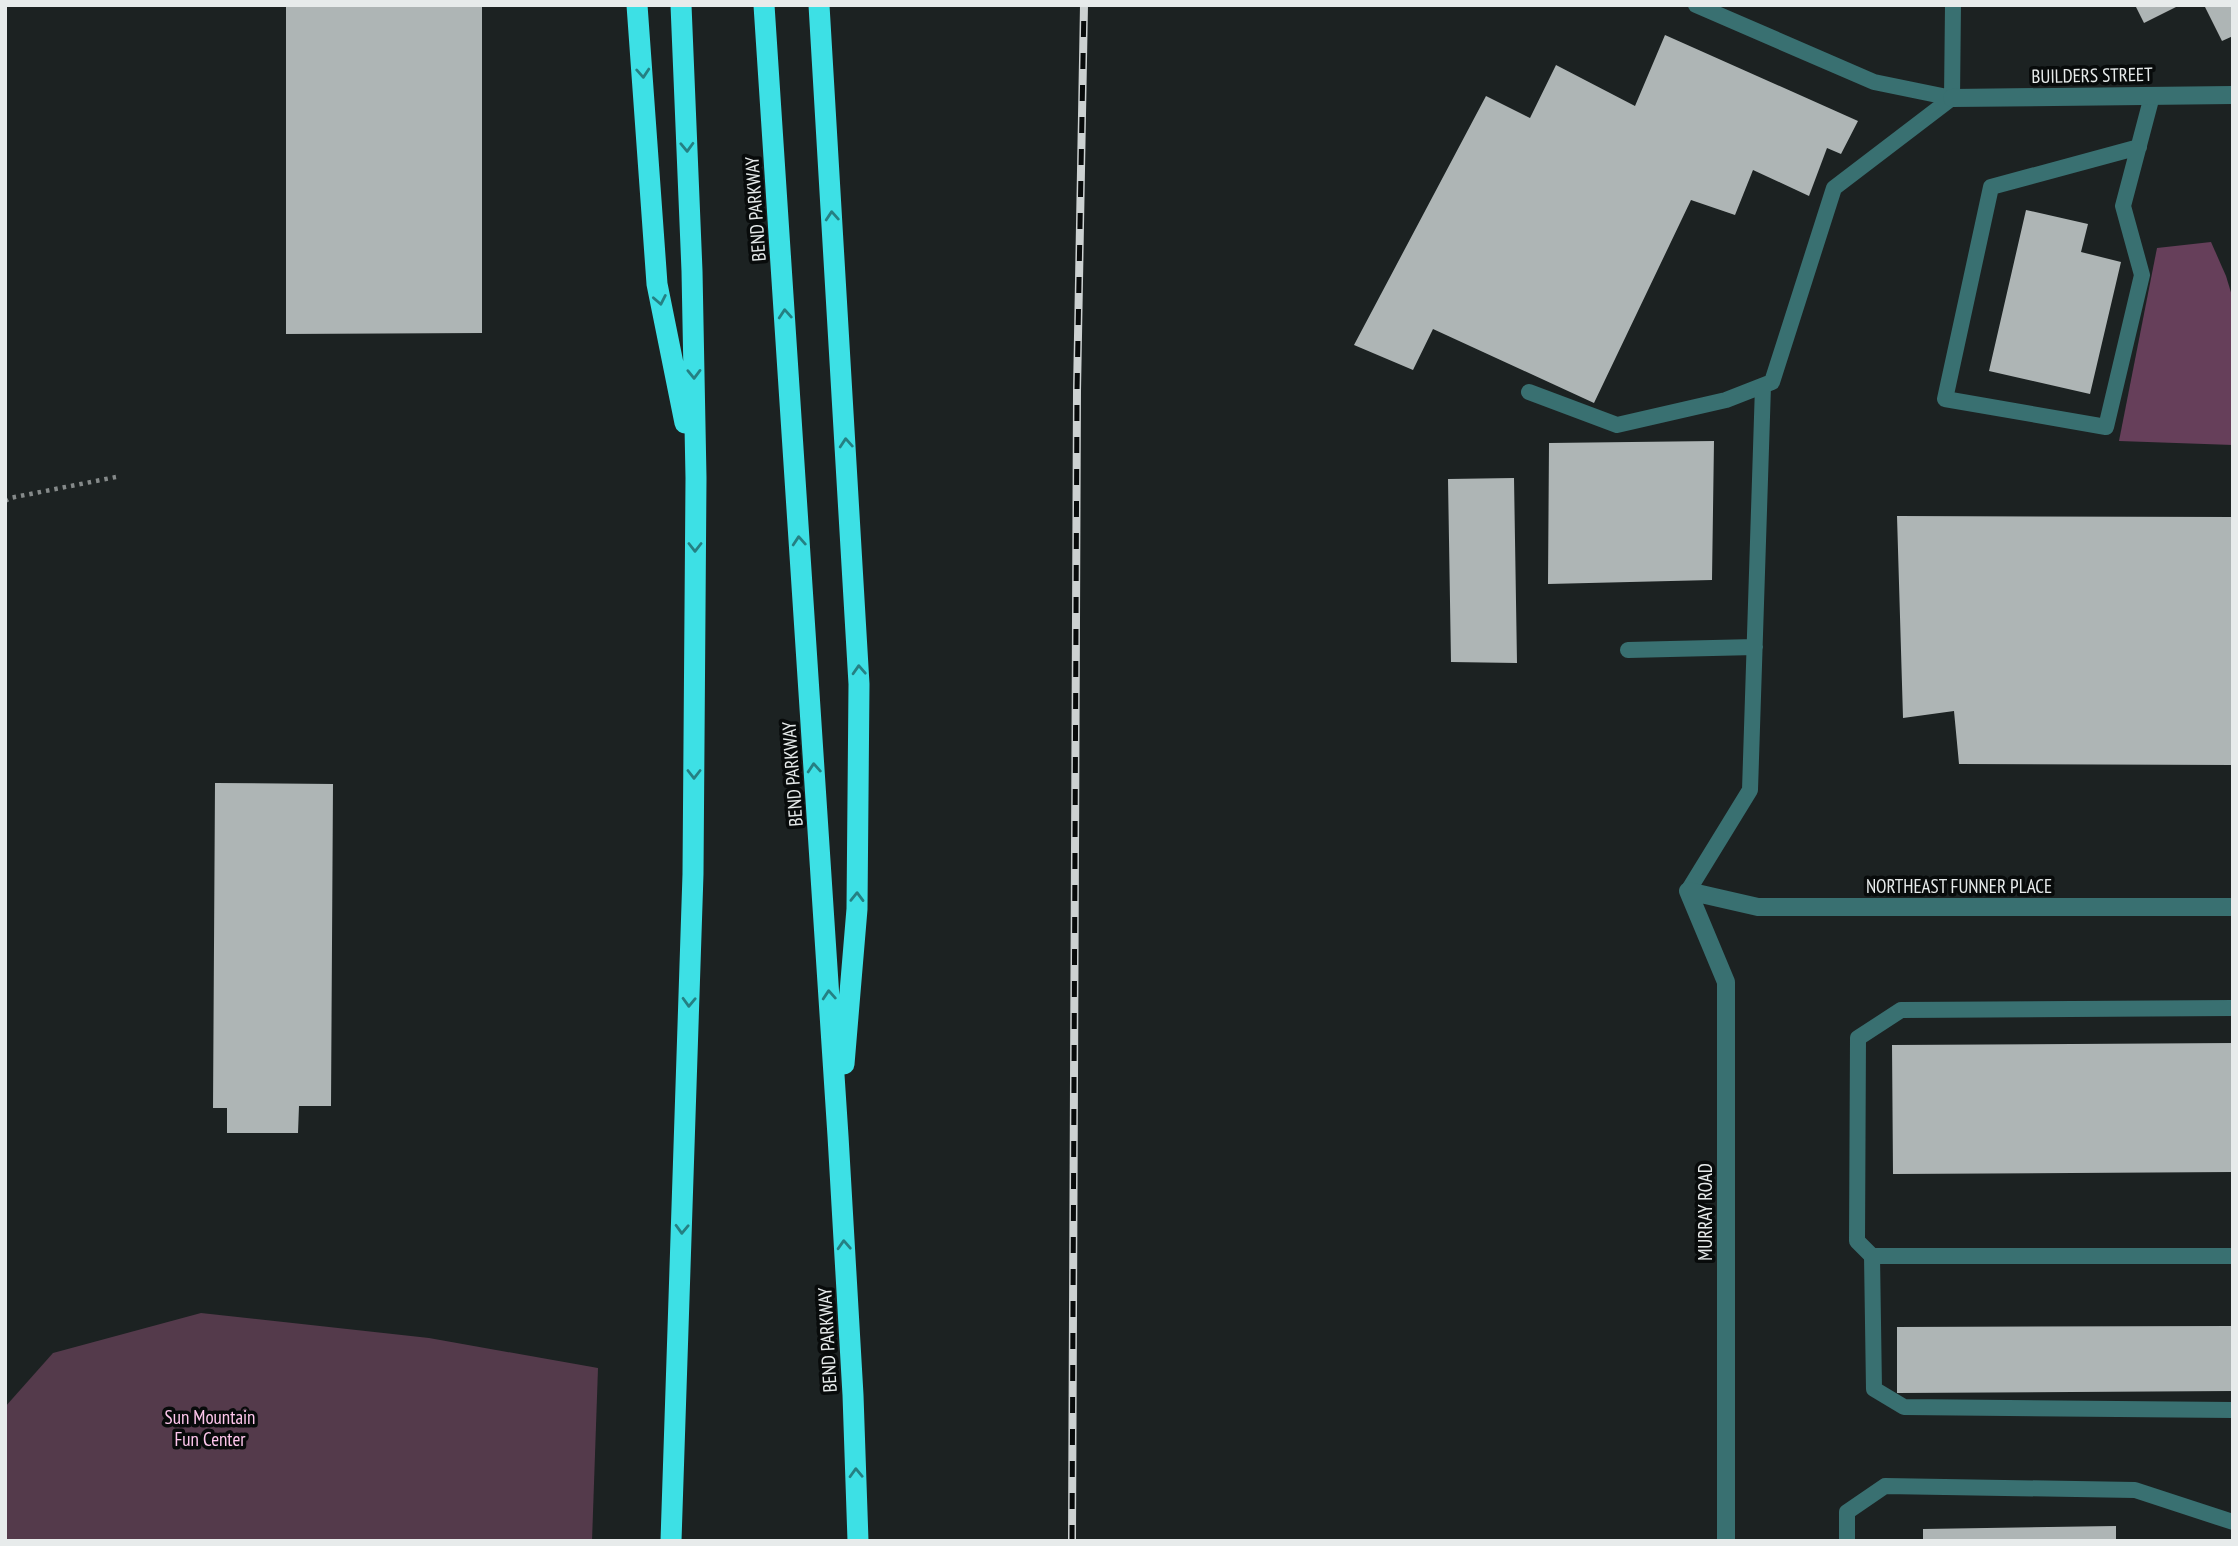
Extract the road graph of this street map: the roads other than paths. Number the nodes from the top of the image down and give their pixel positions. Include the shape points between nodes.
1 (637, 5) edge
2 (681, 5) edge
3 (764, 5) edge
4 (820, 5) edge
5 (1696, 5) edge
6 (1953, 5) edge
7 (2233, 95) edge
8 (2152, 96) junction
9 (1952, 98) junction
10 (2139, 146) junction
11 (1763, 386) junction
12 (1529, 393) dead end
13 (696, 478) junction
14 (1755, 647) junction
15 (1628, 650) dead end
16 (1688, 891) junction
17 (2233, 907) edge
18 (2233, 1008) edge
19 (838, 1136) junction
20 (1872, 1256) junction
21 (2233, 1256) edge
22 (2233, 1410) edge
23 (2233, 1522) edge
24 (671, 1541) edge
25 (858, 1541) edge
26 (1726, 1541) edge
27 (1847, 1541) edge

1 -> 13 highway via 657,284
2 -> 13 highway
19 -> 3 highway, BEND PARKWAY
19 -> 4 highway via 857,909 859,684
5 - 9 lane via 1874,82
6 - 9 lane
7 - 8 street, BUILDERS STREET
8 - 9 street, BUILDERS STREET
8 - 10 lane
9 - 11 lane via 1834,188 1772,382
10 - 10 lane via 2123,206 2142,275 2106,427 1945,399 1991,187
11 - 12 lane via 1726,400 1617,425
11 - 14 lane
13 -> 24 highway via 694,874
14 - 15 lane
14 - 16 lane via 1750,790
16 - 17 street, NORTHEAST FUNNER PLACE via 1758,907
16 - 26 street, MURRAY ROAD via 1726,982
18 - 20 lane via 1901,1010 1858,1038 1857,1241
25 -> 19 highway, BEND PARKWAY
20 - 21 lane
20 - 22 lane via 1874,1389 1904,1407
23 - 27 lane via 2135,1490 1885,1486 1847,1512

